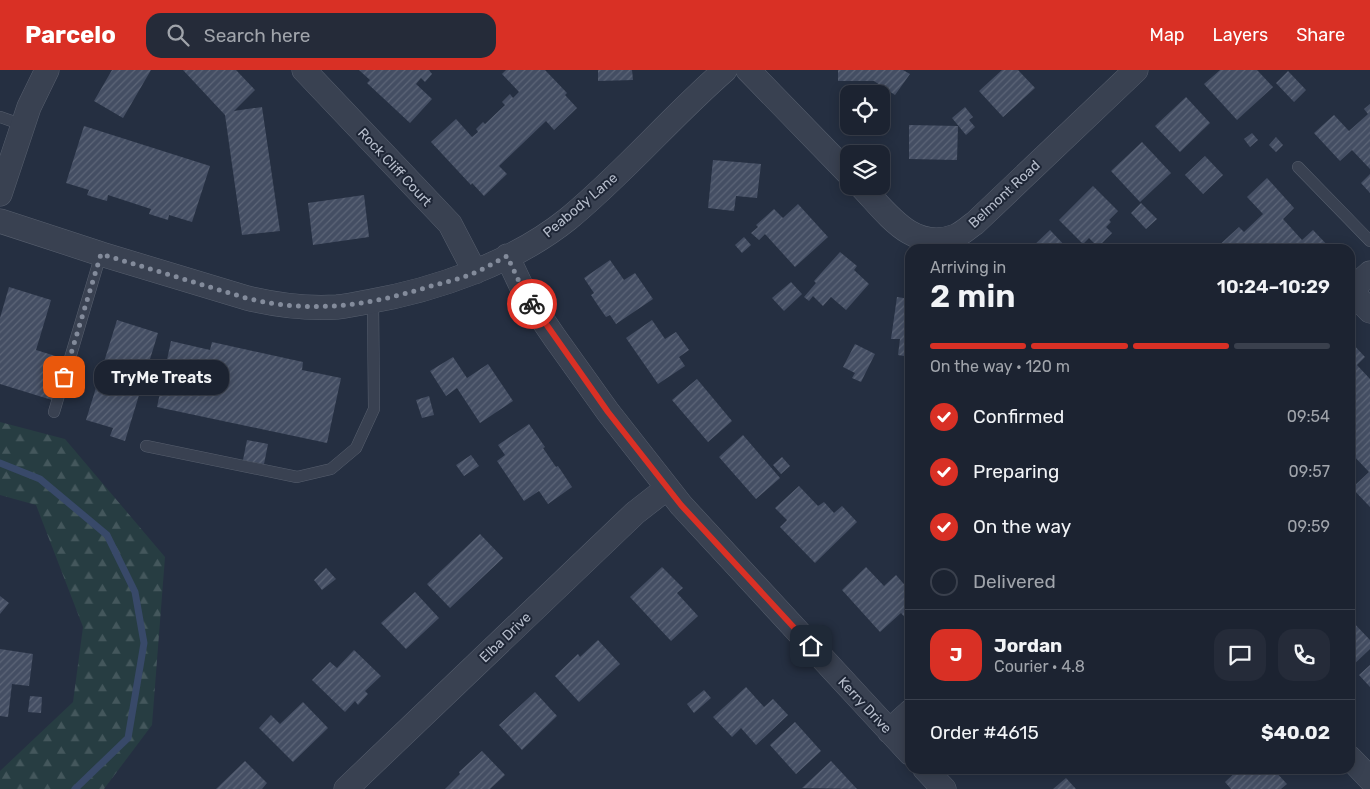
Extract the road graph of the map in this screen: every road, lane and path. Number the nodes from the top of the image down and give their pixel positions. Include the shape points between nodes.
1 (47, 70) edge
2 (304, 70) edge
3 (725, 70) edge
4 (748, 70) edge
5 (1136, 70) edge
6 (0, 117) edge
7 (23, 125) junction
8 (840, 165) edge
9 (1298, 167) dead end
10 (0, 194) edge
11 (870, 195) edge
12 (0, 221) edge
13 (1370, 241) edge
14 (101, 254) junction
15 (507, 256) junction
16 (475, 272) junction
17 (1370, 273) edge
18 (1355, 286) edge
19 (1355, 296) edge
20 (373, 301) junction
21 (1370, 311) edge
22 (54, 412) dead end
23 (146, 446) dead end
24 (667, 488) junction
25 (905, 717) edge
26 (890, 731) junction
27 (905, 748) edge
28 (1355, 763) edge
29 (930, 774) edge
30 (1370, 779) edge
31 (346, 789) edge
32 (944, 789) edge

1 - 7 street
2 - 16 street, Rock Cliff Court via 450,224
3 - 15 street, Peabody Lane via 566,220
4 - 8 street
5 - 11 street, Belmont Road via 962,233 938,240 913,235 901,228
6 - 7 lane
7 - 10 street
9 - 13 lane
12 - 14 street, Peabody Lane
14 - 20 street, Peabody Lane via 270,304 337,307
14 - 22 lane
15 - 16 street, Peabody Lane
15 - 24 street, Kerry Drive via 525,294 555,338
16 - 20 street, Peabody Lane
17 - 18 street
19 - 21 street
20 - 23 lane via 374,409 356,448 331,469 297,477
24 - 26 street, Kerry Drive
24 - 31 street, Elba Drive via 635,513
25 - 26 street
26 - 27 street, Kerry Drive
28 - 30 street
29 - 32 street

